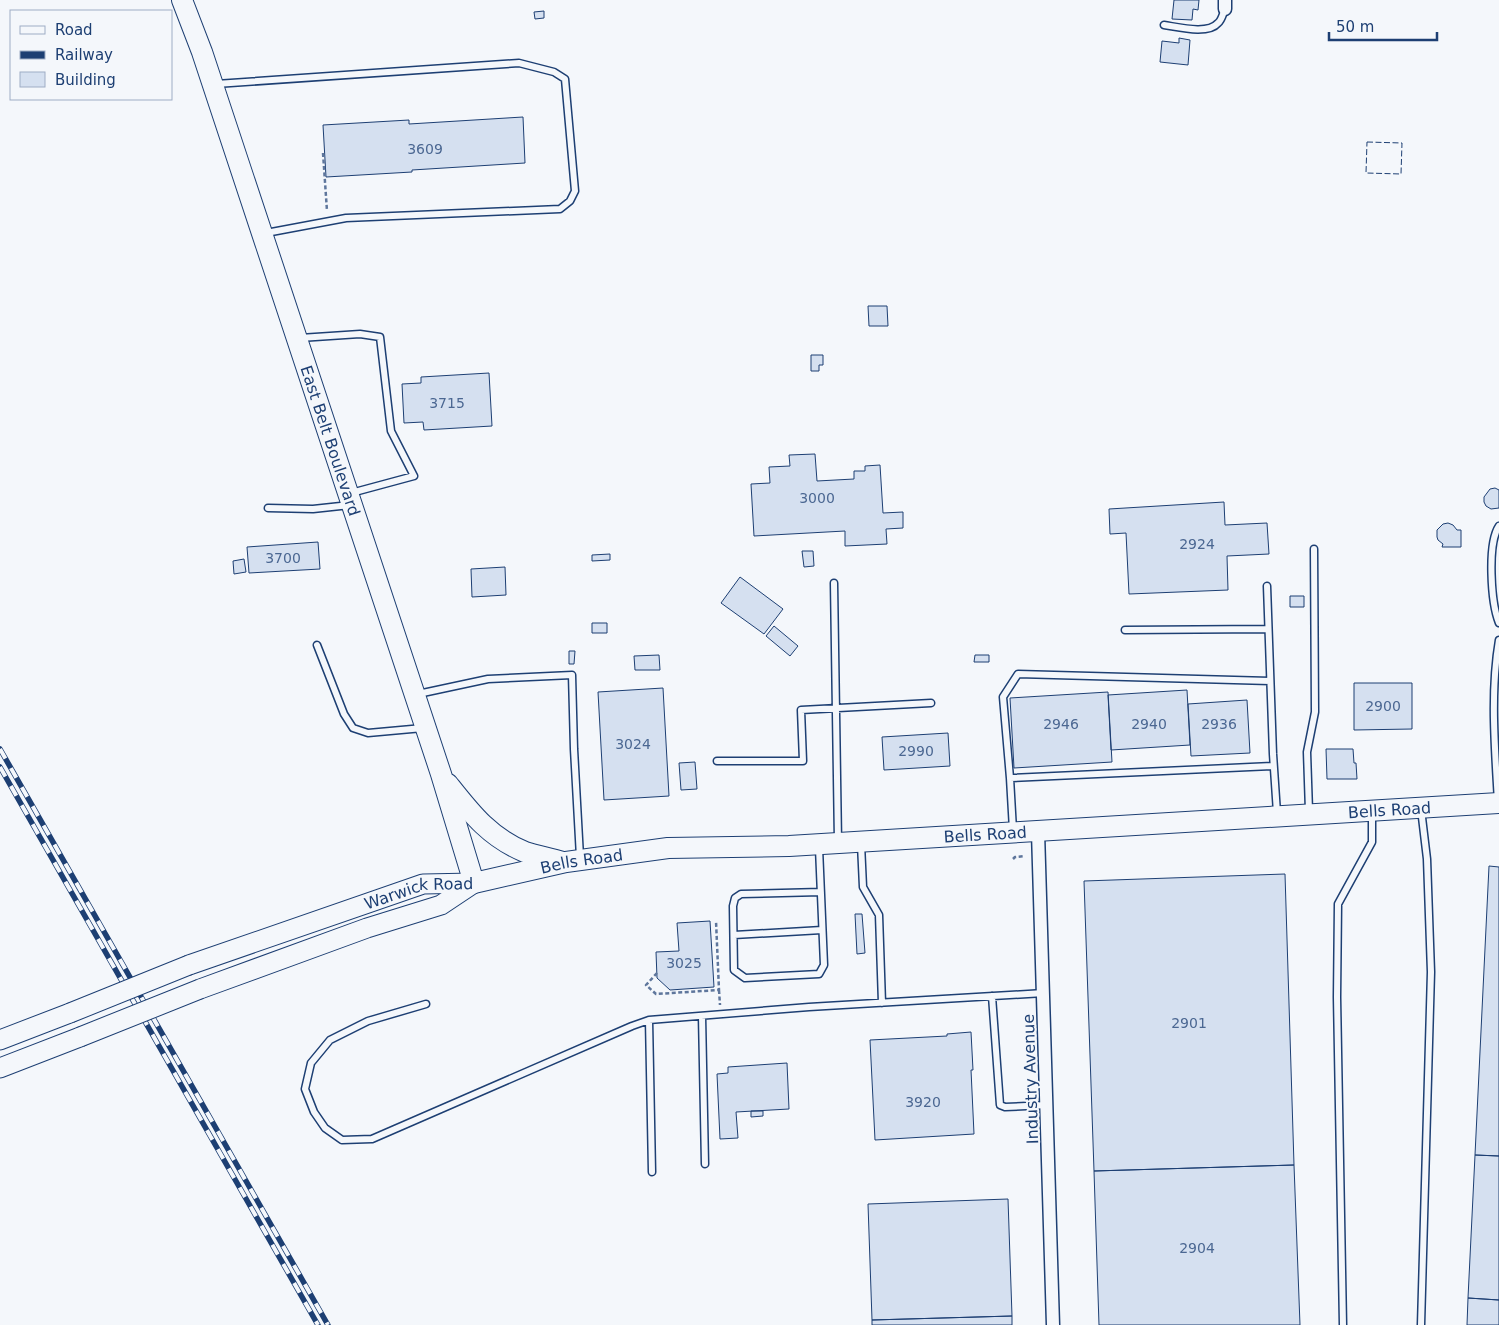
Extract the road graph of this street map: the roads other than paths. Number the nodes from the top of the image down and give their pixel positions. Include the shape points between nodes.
1 (182, 0) edge
2 (1225, 4) edge
3 (1164, 25) dead end
4 (213, 84) junction
5 (262, 234) junction
6 (296, 338) junction
7 (350, 500) junction
8 (268, 508) dead end
9 (1499, 526) edge
10 (1314, 549) dead end
11 (834, 583) dead end
12 (1267, 586) dead end
13 (1499, 623) edge
14 (1268, 628) junction
15 (1125, 630) dead end
16 (1499, 640) edge
17 (317, 645) dead end
18 (1270, 681) junction
19 (414, 695) junction
20 (931, 703) dead end
21 (837, 707) junction
22 (425, 728) junction
23 (718, 761) dead end
24 (1274, 766) junction
25 (441, 774) junction
26 (1010, 778) junction
27 (1498, 803) edge
28 (1421, 808) junction
29 (1372, 811) junction
30 (1309, 815) junction
31 (1277, 817) junction
32 (1038, 832) junction
33 (1013, 833) junction
34 (861, 842) junction
35 (828, 843) junction
36 (573, 862) junction
37 (474, 883) junction
38 (821, 892) junction
39 (822, 930) junction
40 (734, 935) junction
41 (1044, 993) junction
42 (992, 996) junction
43 (882, 1003) junction
44 (426, 1004) dead end
45 (702, 1016) junction
46 (649, 1020) junction
47 (0, 1040) edge
48 (0, 1068) edge
49 (1048, 1105) junction
50 (705, 1164) dead end
51 (652, 1172) dead end
52 (1053, 1325) edge
53 (1343, 1325) edge
54 (1421, 1325) edge

1 - 4 main road, East Belt Boulevard
2 - 3 lane via 1218,24 1210,28
4 - 5 main road, East Belt Boulevard
4 - 5 lane via 519,63 554,72 565,79 574,191 570,201 560,209 346,218
5 - 6 main road, East Belt Boulevard
6 - 7 main road, East Belt Boulevard
6 - 7 lane via 360,334 380,337 391,431 414,476
7 - 8 lane via 313,509
7 - 19 main road, East Belt Boulevard
9 - 13 lane via 1493,546 1492,590
10 - 30 lane via 1315,712 1307,752
11 - 21 lane
12 - 14 lane
14 - 15 lane
14 - 18 lane
16 - 27 lane via 1494,719
17 - 22 lane via 344,714 353,728 368,732
18 - 24 lane
18 - 26 lane via 1018,674 1003,697
19 - 22 main road, East Belt Boulevard
19 - 36 lane via 488,678 572,675
20 - 21 lane
21 - 23 lane via 801,710 803,761
21 - 35 lane
22 - 25 main road, East Belt Boulevard
24 - 26 lane
24 - 31 lane
25 - 36 main road via 490,833 526,852
25 - 37 main road, East Belt Boulevard
26 - 33 lane
27 - 28 main road, Bells Road
28 - 29 main road, Bells Road
28 - 54 lane via 1428,858 1431,972
29 - 30 main road, Bells Road
29 - 53 lane via 1372,842 1338,904
30 - 31 main road, Bells Road
31 - 32 main road, Bells Road
32 - 33 main road, Bells Road
32 - 41 street, Industry Avenue
33 - 34 main road, Bells Road
34 - 35 main road, Bells Road
34 - 43 lane via 863,887 879,915
35 - 36 main road, Bells Road via 668,848
35 - 38 lane
36 - 37 main road, Bells Road
37 - 47 main road, Warwick Road, bridge via 424,884 189,965
37 - 48 main road, Warwick Road, bridge via 441,905 367,928 200,989
38 - 39 lane
38 - 40 lane via 740,894 733,906
39 - 40 lane
39 - 40 lane via 824,965 819,974 745,978 734,970
41 - 42 lane
41 - 49 street, Industry Avenue
42 - 43 lane
42 - 49 lane via 1000,1105
43 - 45 lane
44 - 46 lane via 368,1021 330,1040 311,1063 305,1089 324,1128 342,1140 372,1139
45 - 46 lane
45 - 50 lane
46 - 51 lane
49 - 52 street, Industry Avenue

